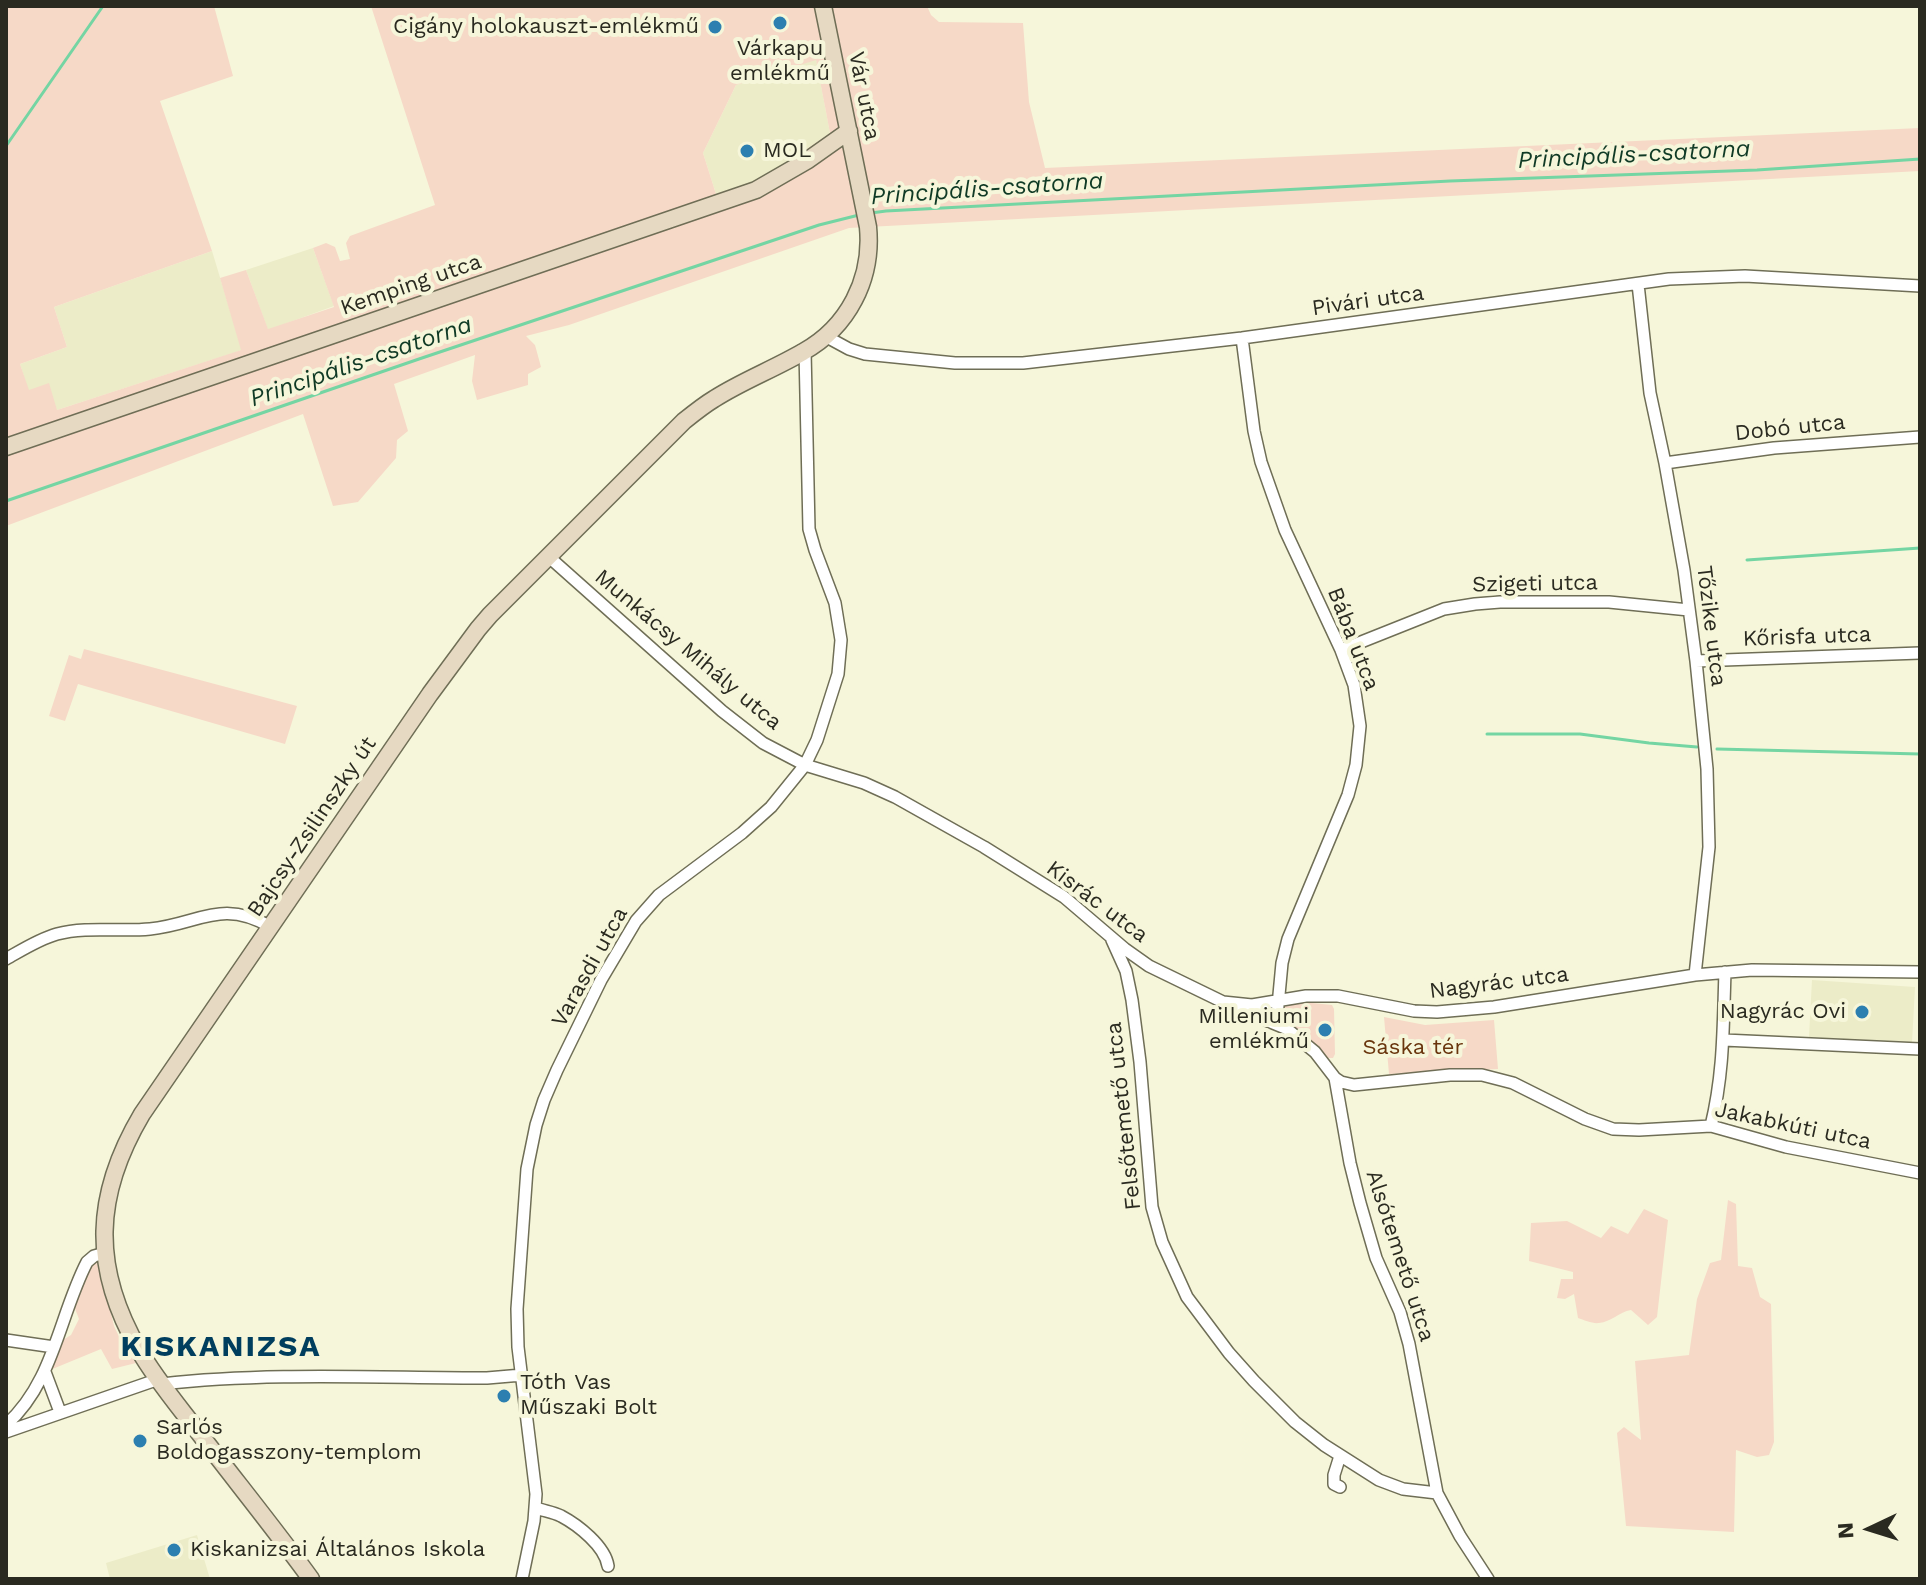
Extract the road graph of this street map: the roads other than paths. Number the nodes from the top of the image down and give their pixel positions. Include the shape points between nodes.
1 (823, 6) edge
2 (849, 131) junction
3 (862, 196) joint
4 (1638, 284) junction
5 (1920, 286) edge
6 (825, 336) junction
7 (1242, 338) junction
8 (805, 351) junction
9 (1920, 437) edge
10 (6, 447) edge
11 (1665, 463) junction
12 (549, 557) junction
13 (1689, 610) junction
14 (1341, 650) junction
15 (1920, 653) edge
16 (1696, 661) junction
17 (805, 765) junction
18 (271, 927) junction
19 (1110, 936) junction
20 (6, 959) edge
21 (1725, 972) junction
22 (1920, 972) edge
23 (1695, 975) junction
24 (1278, 1000) junction
25 (1223, 1002) junction
26 (1287, 1029) junction
27 (1724, 1040) junction
28 (1920, 1049) edge
29 (1335, 1078) junction
30 (1711, 1126) junction
31 (1920, 1173) edge
32 (105, 1253) junction
33 (6, 1340) edge
34 (54, 1347) junction
35 (45, 1372) junction
36 (522, 1375) junction
37 (160, 1382) junction
38 (60, 1412) junction
39 (6, 1425) edge
40 (6, 1432) edge
41 (1340, 1456) junction
42 (1340, 1487) dead end
43 (1437, 1493) junction
44 (536, 1508) junction
45 (608, 1566) dead end
46 (311, 1579) edge
47 (522, 1579) edge
48 (1488, 1579) edge

1 - 2 street, Vár utca
2 - 3 street, Vár utca
2 - 10 street, Kemping utca via 756,190
3 - 6 street, Bajcsy-Zsilinszky út via 868,227 860,289
4 - 5 street, Pivári utca via 1745,276
4 - 7 street, Pivári utca
4 - 11 street, Tőzike utca via 1650,393
6 - 7 street, Pivári utca via 865,354 980,364
6 - 8 street, Bajcsy-Zsilinszky út
7 - 14 street, Bába utca via 1261,462 1285,530
8 - 12 street, Bajcsy-Zsilinszky út via 716,397 684,421
8 - 17 street, Varasdi utca via 809,529 835,603 841,640 832,697
9 - 11 street, Dobó utca
11 - 13 street, Tőzike utca
12 - 17 street, Munkácsy Mihály utca via 722,711
12 - 18 street, Bajcsy-Zsilinszky út via 478,629
13 - 14 street, Szigeti utca via 1609,602 1475,604 1444,609
13 - 16 street, Tőzike utca
14 - 24 street, Bába utca via 1359,713 1358,754 1348,795 1288,939
15 - 16 street, Kőrisfa utca
16 - 23 street, Tőzike utca via 1709,815
17 - 19 street, Kisrác utca via 895,797 1064,897
17 - 36 street, Varasdi utca via 756,821 645,909 601,980 557,1070 536,1125 527,1169 517,1309
18 - 20 street via 245,915 214,914 154,929 81,930 36,942
18 - 32 street, Bajcsy-Zsilinszky út via 129,1137 109,1193
19 - 25 street, Kisrác utca via 1149,966
19 - 41 street, Felsőtemető utca via 1132,1000 1152,1207 1173,1269 1201,1317 1254,1381
21 - 22 street, Nagyrác utca
21 - 23 street, Nagyrác utca
21 - 27 street
23 - 24 street, Nagyrác utca via 1437,1012 1338,996
24 - 25 street, Kisrác utca via 1252,1005
24 - 26 street via 1277,1016
25 - 26 street
26 - 29 street
27 - 28 street
27 - 30 street
29 - 30 street, Jakabkúti utca via 1354,1085 1482,1075 1513,1083 1613,1129
29 - 43 street, Alsótemető utca via 1360,1203 1409,1344
30 - 31 street, Jakabkúti utca via 1786,1147
32 - 34 street via 85,1266
32 - 37 street, Bajcsy-Zsilinszky út via 122,1314
33 - 34 street
34 - 35 street
35 - 38 street
35 - 39 street via 25,1406
36 - 37 street
36 - 44 street, Varasdi utca
37 - 38 street
37 - 46 street, Bajcsy-Zsilinszky út
38 - 40 street
41 - 42 street via 1333,1478
41 - 43 street, Felsőtemető utca via 1392,1486
43 - 48 street, Alsótemető utca
44 - 45 street via 571,1523 604,1552
44 - 47 street, Varasdi utca

